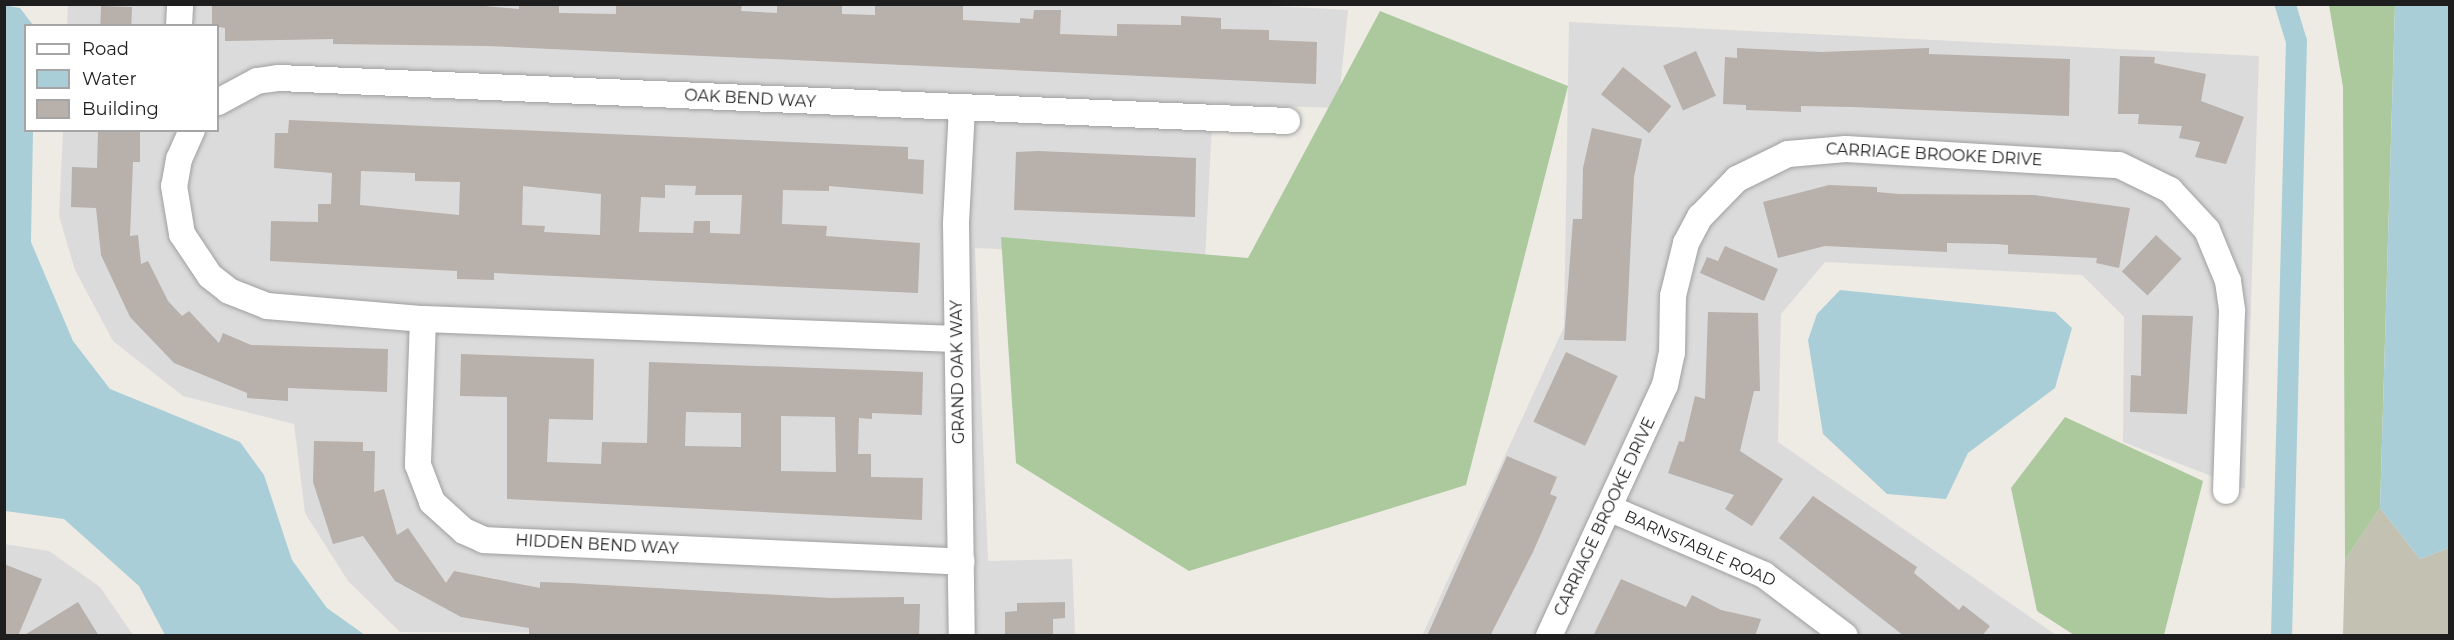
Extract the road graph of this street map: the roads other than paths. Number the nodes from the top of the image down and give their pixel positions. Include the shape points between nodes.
1 (180, 4) edge
2 (179, 24) edge
3 (219, 101) edge
4 (962, 108) junction
5 (1287, 121) dead end
6 (191, 132) edge
7 (423, 319) junction
8 (957, 339) junction
9 (2226, 491) dead end
10 (1611, 509) junction
11 (961, 562) junction
12 (962, 636) edge
13 (1549, 636) edge
14 (1845, 636) edge

1 - 2 street
3 - 4 street, OAK BEND WAY via 257,81 279,78
4 - 5 street, OAK BEND WAY
4 - 8 street, GRAND OAK WAY
6 - 7 street via 179,159 176,210 189,248 210,276 229,291 267,306
7 - 8 street
7 - 11 street, HIDDEN BEND WAY via 418,465 432,502 464,531 484,540
8 - 11 street, GRAND OAK WAY
9 - 10 street, CARRIAGE BROOKE DRIVE via 2232,311 2228,281 2207,230 2170,190 2119,165 1818,149 1760,165 1730,185 1700,217 1677,269 1672,353 1665,385
10 - 13 street, CARRIAGE BROOKE DRIVE
10 - 14 street, BARNSTABLE ROAD via 1764,575
11 - 12 street, GRAND OAK WAY

